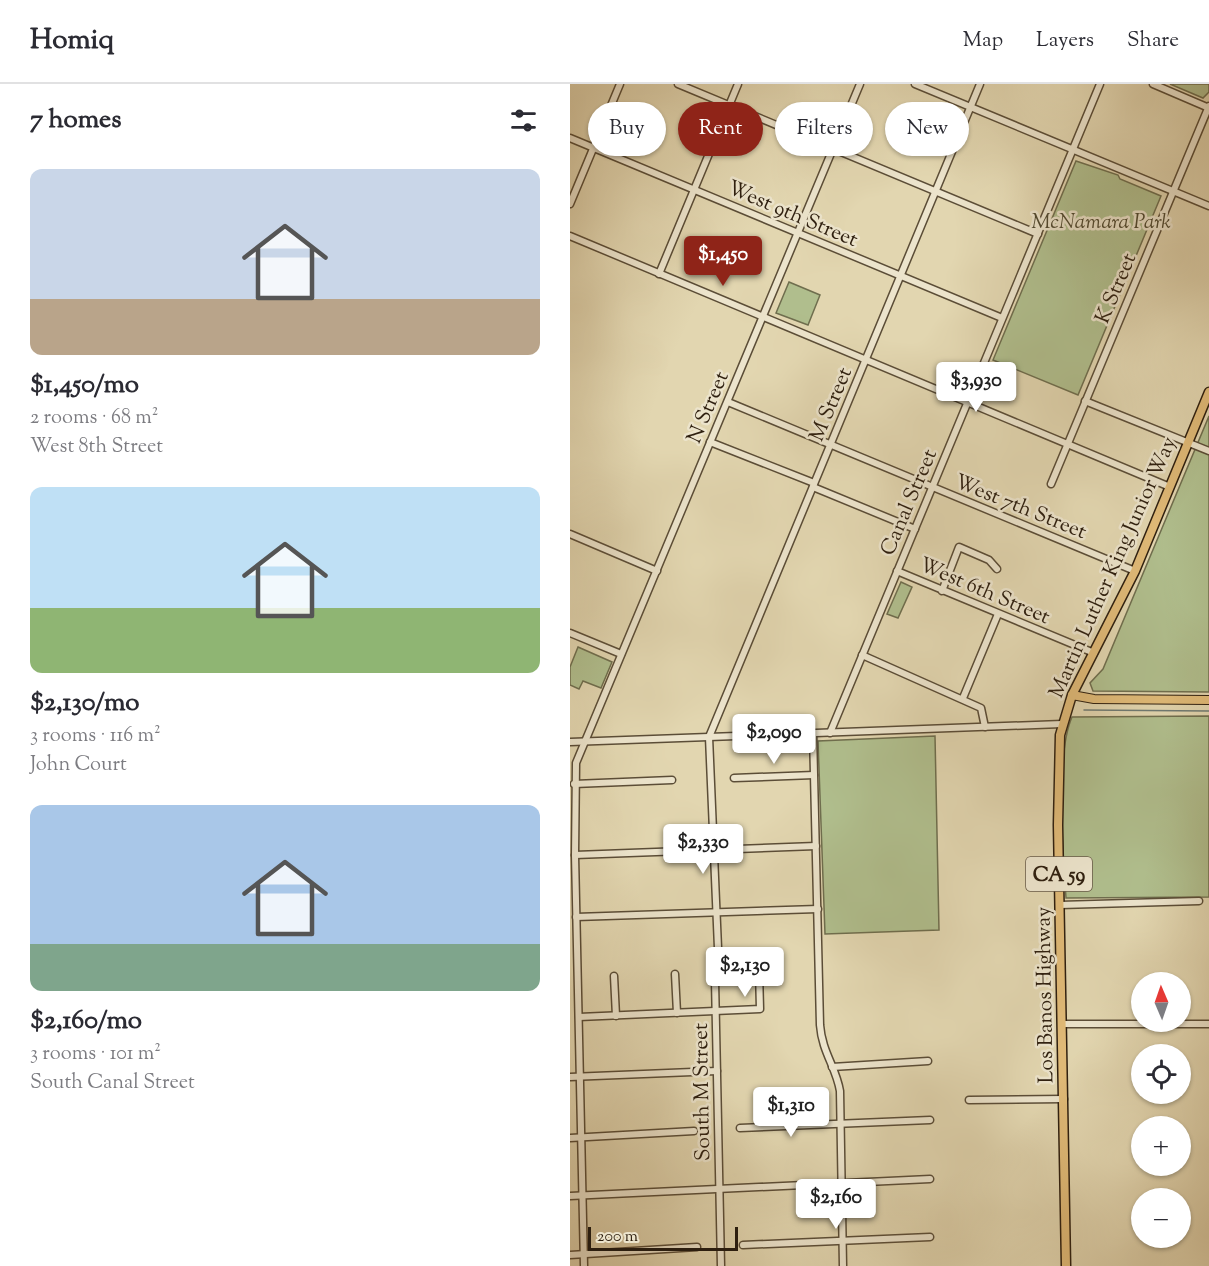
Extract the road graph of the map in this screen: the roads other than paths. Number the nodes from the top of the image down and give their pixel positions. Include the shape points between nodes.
1 (620, 84) edge
2 (678, 84) edge
3 (738, 84) edge
4 (860, 84) edge
5 (915, 84) edge
6 (980, 84) edge
7 (1100, 84) edge
8 (1153, 84) edge
9 (612, 102) edge
10 (722, 102) edge
11 (730, 102) edge
12 (853, 102) edge
13 (971, 107) junction
14 (1209, 107) edge
15 (570, 138) edge
16 (588, 146) edge
17 (1072, 150) junction
18 (590, 156) edge
19 (612, 156) edge
20 (708, 156) edge
21 (830, 156) edge
22 (850, 156) edge
23 (694, 190) junction
24 (1173, 191) junction
25 (937, 192) junction
26 (570, 204) edge
27 (1209, 206) edge
28 (798, 233) junction
29 (1038, 234) junction
30 (570, 237) edge
31 (659, 274) junction
32 (902, 276) junction
33 (764, 317) junction
34 (1002, 318) junction
35 (867, 360) junction
36 (1209, 392) edge
37 (1085, 401) junction
38 (728, 402) junction
39 (967, 402) junction
40 (710, 442) junction
41 (1188, 442) junction
42 (830, 444) junction
43 (1067, 444) junction
44 (1209, 451) edge
45 (1051, 484) dead end
46 (813, 485) junction
47 (1170, 487) junction
48 (932, 488) junction
49 (915, 529) junction
50 (570, 534) edge
51 (997, 569) dead end
52 (657, 571) junction
53 (897, 571) junction
54 (1135, 571) junction
55 (942, 591) junction
56 (998, 614) junction
57 (570, 633) edge
58 (1094, 652) junction
59 (621, 654) junction
60 (862, 655) junction
61 (1072, 695) junction
62 (963, 698) junction
63 (1209, 700) edge
64 (1062, 724) junction
65 (985, 727) junction
66 (813, 733) junction
67 (830, 733) junction
68 (709, 737) junction
69 (570, 742) edge
70 (584, 742) junction
71 (814, 775) junction
72 (734, 778) dead end
73 (672, 780) dead end
74 (574, 784) junction
75 (816, 846) junction
76 (713, 850) junction
77 (575, 855) junction
78 (1199, 901) dead end
79 (1059, 905) junction
80 (818, 909) junction
81 (717, 912) junction
82 (576, 917) junction
83 (759, 971) dead end
84 (675, 974) dead end
85 (614, 976) dead end
86 (716, 1011) junction
87 (677, 1013) junction
88 (616, 1016) junction
89 (579, 1017) junction
90 (1209, 1023) edge
91 (1062, 1024) junction
92 (928, 1061) dead end
93 (832, 1067) junction
94 (717, 1071) junction
95 (570, 1077) edge
96 (580, 1077) junction
97 (1064, 1099) junction
98 (969, 1100) dead end
99 (930, 1120) dead end
100 (841, 1123) junction
101 (740, 1128) dead end
102 (694, 1131) dead end
103 (570, 1138) edge
104 (582, 1138) junction
105 (930, 1179) dead end
106 (842, 1182) junction
107 (719, 1188) junction
108 (583, 1195) junction
109 (570, 1196) edge
110 (930, 1237) dead end
111 (843, 1241) junction
112 (743, 1245) dead end
113 (697, 1248) dead end
114 (585, 1252) junction
115 (570, 1255) edge
116 (584, 1266) edge
117 (721, 1266) edge
118 (843, 1266) edge
119 (1066, 1266) edge

1 - 9 street
2 - 10 street
3 - 11 street
4 - 12 street, N Street
5 - 13 street
6 - 13 street, M Street
7 - 17 street, Canal Street
8 - 14 street
13 - 17 street
13 - 25 street, M Street
14 - 24 street, K Street
15 - 16 street, West 9th Street
17 - 24 street
17 - 29 street, Canal Street
18 - 26 street
19 - 23 street, West 9th Street
20 - 23 street
21 - 28 street, N Street
22 - 25 street
23 - 28 street, West 9th Street
23 - 31 street
24 - 27 street
24 - 37 street, K Street
25 - 29 street
25 - 32 street, M Street
28 - 32 street, West 9th Street
28 - 33 street, N Street
29 - 34 street, Canal Street
30 - 31 street
31 - 33 street
32 - 34 street, West 9th Street
32 - 35 street, M Street
33 - 35 street
33 - 38 street, N Street
34 - 39 street, Canal Street
35 - 39 street
35 - 42 street, M Street
36 - 41 highway, Martin Luther King Junior Way / CA 59
37 - 41 street
37 - 43 street, K Street
38 - 40 street, N Street
38 - 42 street, West 7th Street
39 - 43 street
39 - 48 street, Canal Street
40 - 46 street, West 6th Street
40 - 52 street, N Street
41 - 44 street
41 - 47 highway, Martin Luther King Junior Way / CA 59
42 - 46 street, M Street
42 - 48 street, West 7th Street
43 - 45 street, K Street
43 - 47 street
46 - 49 street, West 6th Street
46 - 68 street, M Street
47 - 54 highway, Martin Luther King Junior Way / CA 59
48 - 49 street, Canal Street
48 - 54 street, West 7th Street
49 - 53 street, Canal Street
50 - 52 street
51 - 55 street via 989,560 959,547
52 - 59 street, N Street
53 - 55 street, West 6th Street
53 - 60 street, Canal Street
54 - 58 highway, Martin Luther King Junior Way / CA 59
55 - 56 street, West 6th Street
56 - 58 street, West 6th Street
56 - 62 street
57 - 59 street
58 - 61 highway, Martin Luther King Junior Way / CA 59
59 - 70 street, N Street
60 - 62 street
60 - 67 street, Canal Street
61 - 63 main road via 1094,699
61 - 64 highway, Martin Luther King Junior Way / CA 59
62 - 65 street via 981,708
64 - 65 street
64 - 79 highway, Los Banos Highway / CA 59
65 - 67 street
66 - 67 street
66 - 68 street
66 - 71 street
68 - 70 street
68 - 76 street, South M Street
69 - 70 street
70 - 74 street, N Street
71 - 72 street
71 - 75 street
73 - 74 street
74 - 77 street, N Street
75 - 76 street
75 - 80 street
76 - 77 street
76 - 81 street, South M Street
77 - 82 street, N Street
78 - 79 street
79 - 91 highway, Los Banos Highway / CA 59
80 - 81 street
80 - 93 street via 821,1038
81 - 82 street
81 - 86 street, South M Street
82 - 89 street, N Street
83 - 86 street via 760,1009
84 - 87 street
85 - 88 street
86 - 87 street
86 - 94 street, South M Street
87 - 88 street
88 - 89 street
89 - 96 street, N Street
90 - 91 street
91 - 97 highway, Los Banos Highway / CA 59
92 - 93 street
93 - 100 street via 840,1091
94 - 96 street
94 - 107 street, South M Street
95 - 96 street
96 - 104 street, N Street
97 - 98 street
97 - 119 highway, Los Banos Highway / CA 59
99 - 100 street
100 - 101 street
100 - 106 street
102 - 104 street
103 - 104 street
104 - 108 street, N Street
105 - 106 street
106 - 107 street
106 - 111 street
107 - 108 street
107 - 117 street, South M Street
108 - 109 street
108 - 114 street, N Street
110 - 111 street
111 - 112 street
111 - 118 street
113 - 114 street
114 - 115 street
114 - 116 street, N Street

